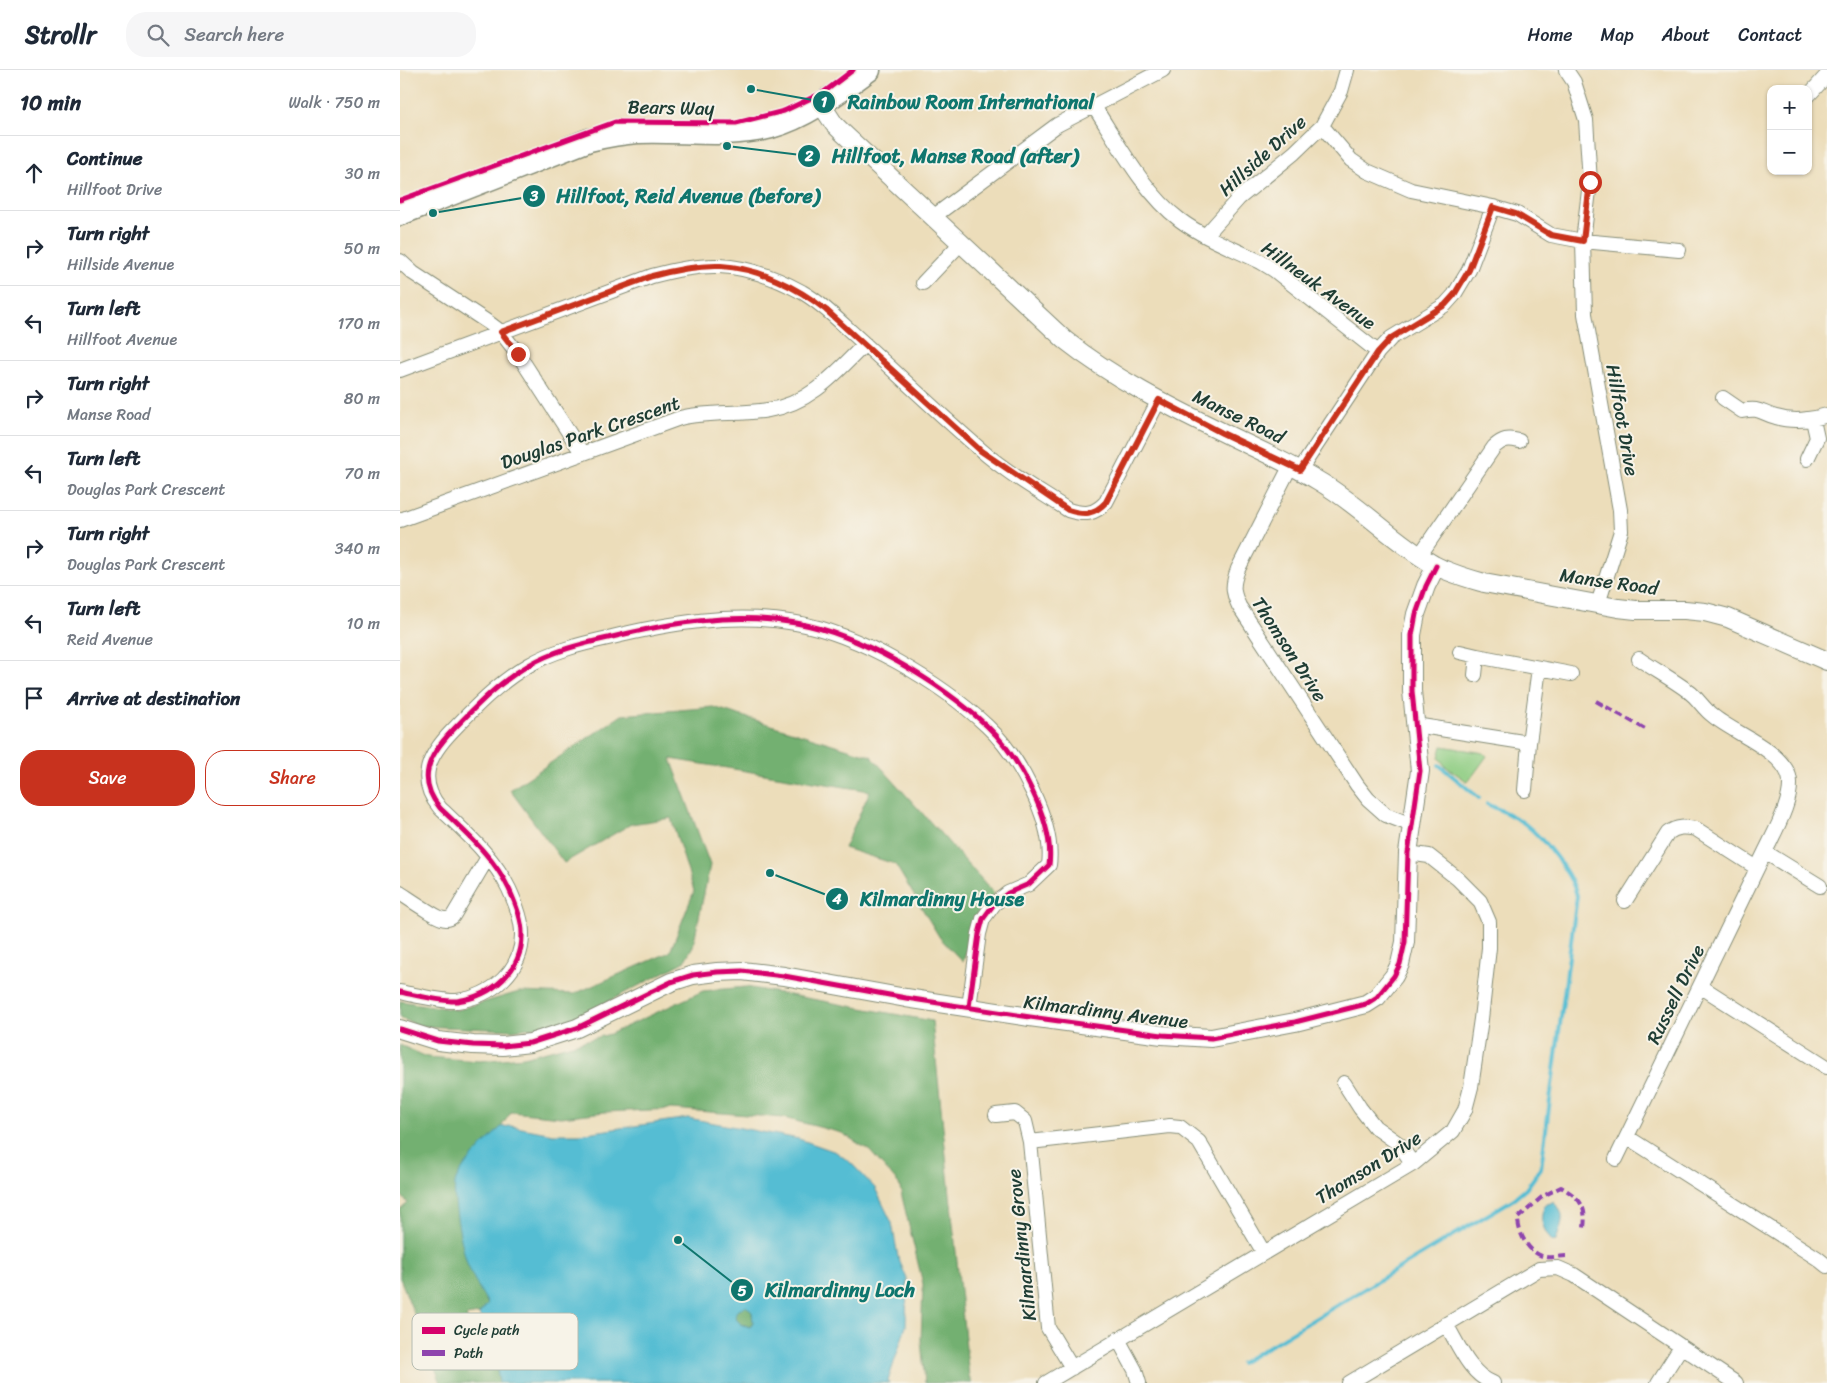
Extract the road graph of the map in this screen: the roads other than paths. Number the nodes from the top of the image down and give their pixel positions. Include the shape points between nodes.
1 (869, 70) edge
2 (1163, 70) edge
3 (1346, 70) edge
4 (1566, 70) edge
5 (1827, 75) edge
6 (1812, 92) edge
7 (821, 104) junction
8 (1093, 105) junction
9 (1322, 126) junction
10 (1493, 207) junction
11 (400, 214) edge
12 (933, 217) junction
13 (1206, 235) junction
14 (1583, 241) junction
15 (961, 243) junction
16 (1679, 250) dead end
17 (400, 261) edge
18 (923, 283) dead end
19 (501, 332) junction
20 (864, 344) junction
21 (1378, 352) junction
22 (400, 370) edge
23 (1723, 398) dead end
24 (1159, 400) junction
25 (1827, 415) edge
26 (1813, 420) junction
27 (1519, 441) dead end
28 (582, 453) junction
29 (1807, 459) dead end
30 (1296, 467) junction
31 (400, 520) edge
32 (1420, 556) junction
33 (1436, 566) junction
34 (1598, 604) junction
35 (1460, 652) dead end
36 (1477, 656) junction
37 (1639, 659) dead end
38 (1827, 661) edge
39 (1539, 668) junction
40 (1572, 674) dead end
41 (1475, 675) dead end
42 (1415, 725) junction
43 (1529, 743) junction
44 (1526, 790) dead end
45 (1412, 825) junction
46 (1765, 852) junction
47 (1408, 853) junction
48 (488, 857) junction
49 (1757, 868) junction
50 (1820, 886) dead end
51 (400, 893) edge
52 (1624, 901) dead end
53 (1700, 986) junction
54 (400, 992) edge
55 (969, 1007) junction
56 (400, 1029) edge
57 (1827, 1067) edge
58 (1344, 1083) dead end
59 (996, 1115) dead end
60 (1627, 1137) junction
61 (1030, 1142) junction
62 (1616, 1159) dead end
63 (1413, 1164) junction
64 (1264, 1253) junction
65 (1827, 1266) edge
66 (1446, 1324) junction
67 (1118, 1339) junction
68 (1681, 1347) junction
69 (1072, 1368) junction
70 (1046, 1383) edge
71 (1139, 1383) edge
72 (1349, 1383) edge
73 (1493, 1383) edge
74 (1658, 1383) edge
75 (1736, 1383) edge

1 - 7 main road
2 - 8 street
3 - 9 street, Hillside Drive via 1341,91
4 - 14 street, Hillfoot Drive via 1574,82 1586,120 1590,182
5 - 6 street
7 - 11 main road via 771,127 742,132 639,132 590,140
7 - 12 street, Manse Road via 834,124
8 - 12 street via 1057,125
8 - 13 street, Hillneuk Avenue via 1156,198 1182,222
9 - 10 street via 1351,160 1367,171 1411,190
9 - 13 street, Hillside Drive via 1239,198
10 - 14 street via 1516,214 1551,235
10 - 21 street, Thomson Drive via 1469,270 1454,295 1445,305 1391,338
12 - 15 street, Manse Road
13 - 21 street, Hillneuk Avenue via 1274,270
14 - 16 street
14 - 34 street, Hillfoot Drive via 1585,314 1621,531
15 - 18 street
15 - 24 street, Manse Road via 1065,340 1090,359
17 - 19 street
19 - 20 street via 652,276 678,269 720,266 760,274 802,292
19 - 22 street
19 - 28 street
20 - 24 street via 981,451 1068,510 1080,514 1091,514 1106,502
20 - 28 street, Douglas Park Crescent via 828,382 791,405 769,410 697,414
21 - 30 street, Thomson Drive
23 - 26 street via 1742,411 1754,408 1777,418
24 - 30 street, Manse Road
25 - 26 street
26 - 29 street via 1817,438
27 - 32 street via 1510,438 1494,448
28 - 31 street, Douglas Park Crescent
30 - 32 street, Manse Road via 1339,494
30 - 45 street, Thomson Drive via 1238,569 1233,582 1234,595 1357,785 1386,815
32 - 33 street, Manse Road
33 - 34 street, Manse Road via 1484,583
33 - 42 street, Kilmardinny Avenue via 1416,614 1412,635
34 - 38 street, Manse Road via 1636,610 1705,612 1728,618
35 - 36 street
36 - 39 street
36 - 41 street
37 - 46 street, Russell Drive via 1689,692 1712,716 1772,754 1782,764 1789,776 1790,790
39 - 40 street
39 - 43 street
42 - 43 street
42 - 45 street, Kilmardinny Avenue via 1420,770
43 - 44 street
45 - 47 street, Kilmardinny Avenue
46 - 49 street, Russell Drive
46 - 50 street
47 - 55 street, Kilmardinny Avenue via 1405,942 1400,964 1386,988 1366,1004 1211,1038 1162,1035
47 - 63 street, Thomson Drive via 1429,856 1458,879 1480,901 1489,922 1482,1019 1465,1110 1453,1131
48 - 51 street via 454,916 448,919 437,916
48 - 54 street via 509,888 518,913 522,932 514,966 494,988 475,997 454,1001
48 - 55 street via 434,800 427,770 445,738 509,678 529,665 572,646 698,620 729,618 819,628 873,650 920,676 962,705 997,736 1017,762 1034,794 1047,836 1049,865 1029,884 1008,893 994,904 984,919
49 - 52 street via 1696,829 1675,828 1668,833
49 - 53 street, Russell Drive
53 - 57 street
53 - 60 street, Russell Drive
55 - 56 street, Kilmardinny Avenue via 742,971 717,972 671,982 577,1028 530,1043 472,1045 438,1041
58 - 63 street via 1375,1127 1398,1144
59 - 61 street, Kilmardinny Grove via 1014,1113 1025,1121
60 - 62 street, Russell Drive
60 - 65 street
61 - 64 street, Kilmardinny Grove via 1180,1127 1199,1142
61 - 69 street, Kilmardinny Grove via 1048,1328
63 - 64 street, Thomson Drive
64 - 67 street, Thomson Drive
66 - 68 street via 1539,1268 1558,1268 1574,1275
66 - 72 street
66 - 73 street via 1471,1366 1486,1381
67 - 69 street, Thomson Drive
67 - 71 street
68 - 74 street
68 - 75 street
69 - 70 street, Thomson Drive

